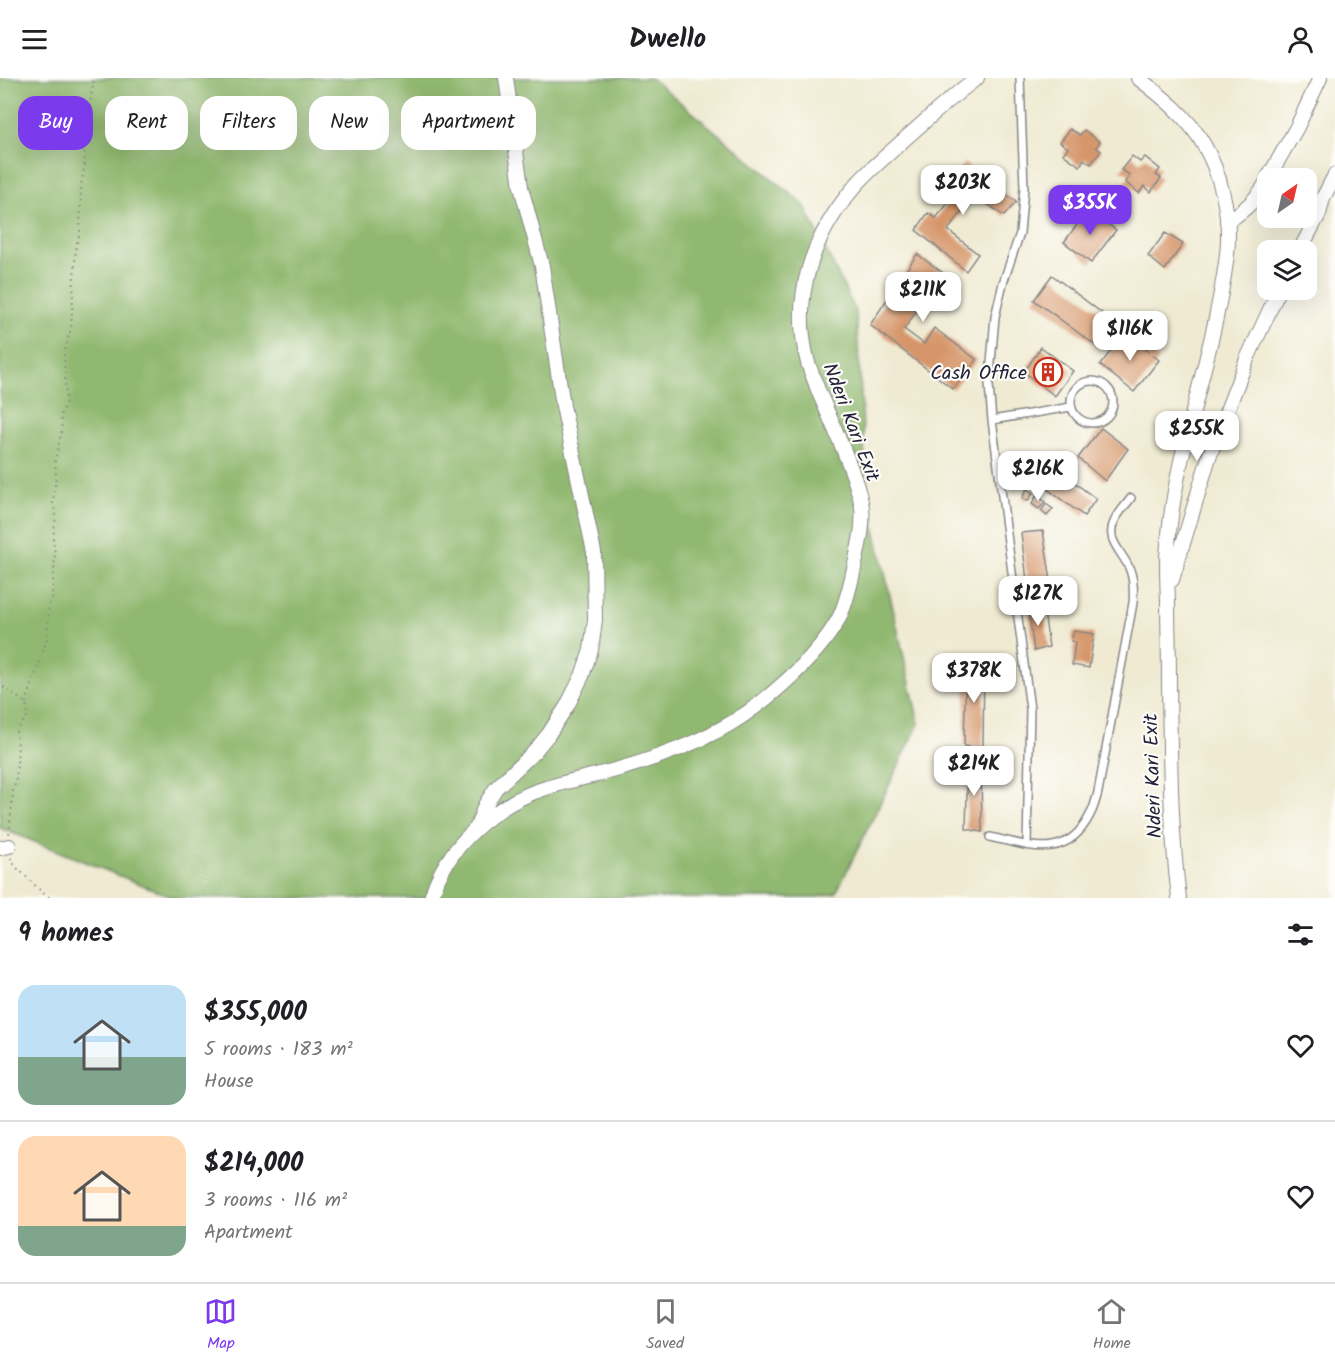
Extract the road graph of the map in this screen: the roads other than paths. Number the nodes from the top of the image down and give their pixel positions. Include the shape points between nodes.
1 (506, 78) edge
2 (977, 78) edge
3 (1020, 78) edge
4 (1138, 78) edge
5 (1320, 78) edge
6 (1274, 168) edge
7 (1335, 175) edge
8 (1335, 189) edge
9 (1257, 196) edge
10 (1323, 198) junction
11 (1227, 222) junction
12 (1305, 240) edge
13 (1274, 300) edge
14 (1071, 407) junction
15 (992, 420) junction
16 (1131, 498) dead end
17 (1168, 595) junction
18 (476, 829) junction
19 (990, 837) dead end
20 (1027, 845) junction
21 (431, 898) edge
22 (1179, 898) edge

1 - 18 street via 521,187 542,266 563,406 594,552 595,620 591,650 567,706 548,735 496,788
2 - 18 street, Nderi Kari Exit via 858,183 826,226 808,272 802,321 808,363 862,506 861,537 848,593 840,617 826,639 778,688 720,730 629,766 544,788 518,799
3 - 15 lane via 1024,188 1020,233 995,317 989,385
4 - 11 street, Nderi Kari Exit via 1172,106 1203,143 1220,186
5 - 6 street
7 - 10 street
8 - 10 street
9 - 11 street
10 - 12 street
11 - 17 street, Nderi Kari Exit via 1227,261 1171,518
13 - 17 street via 1209,458
14 - 14 lane via 1073,392 1084,382 1105,385 1113,398 1111,412 1100,422 1079,419
14 - 15 lane
15 - 20 lane via 1030,709
16 - 20 lane via 1114,522 1111,536 1130,568 1134,586 1098,792 1091,814 1071,839 1046,848
17 - 22 street, Nderi Kari Exit via 1172,821
18 - 21 street, Nderi Kari Exit via 446,864
19 - 20 lane

